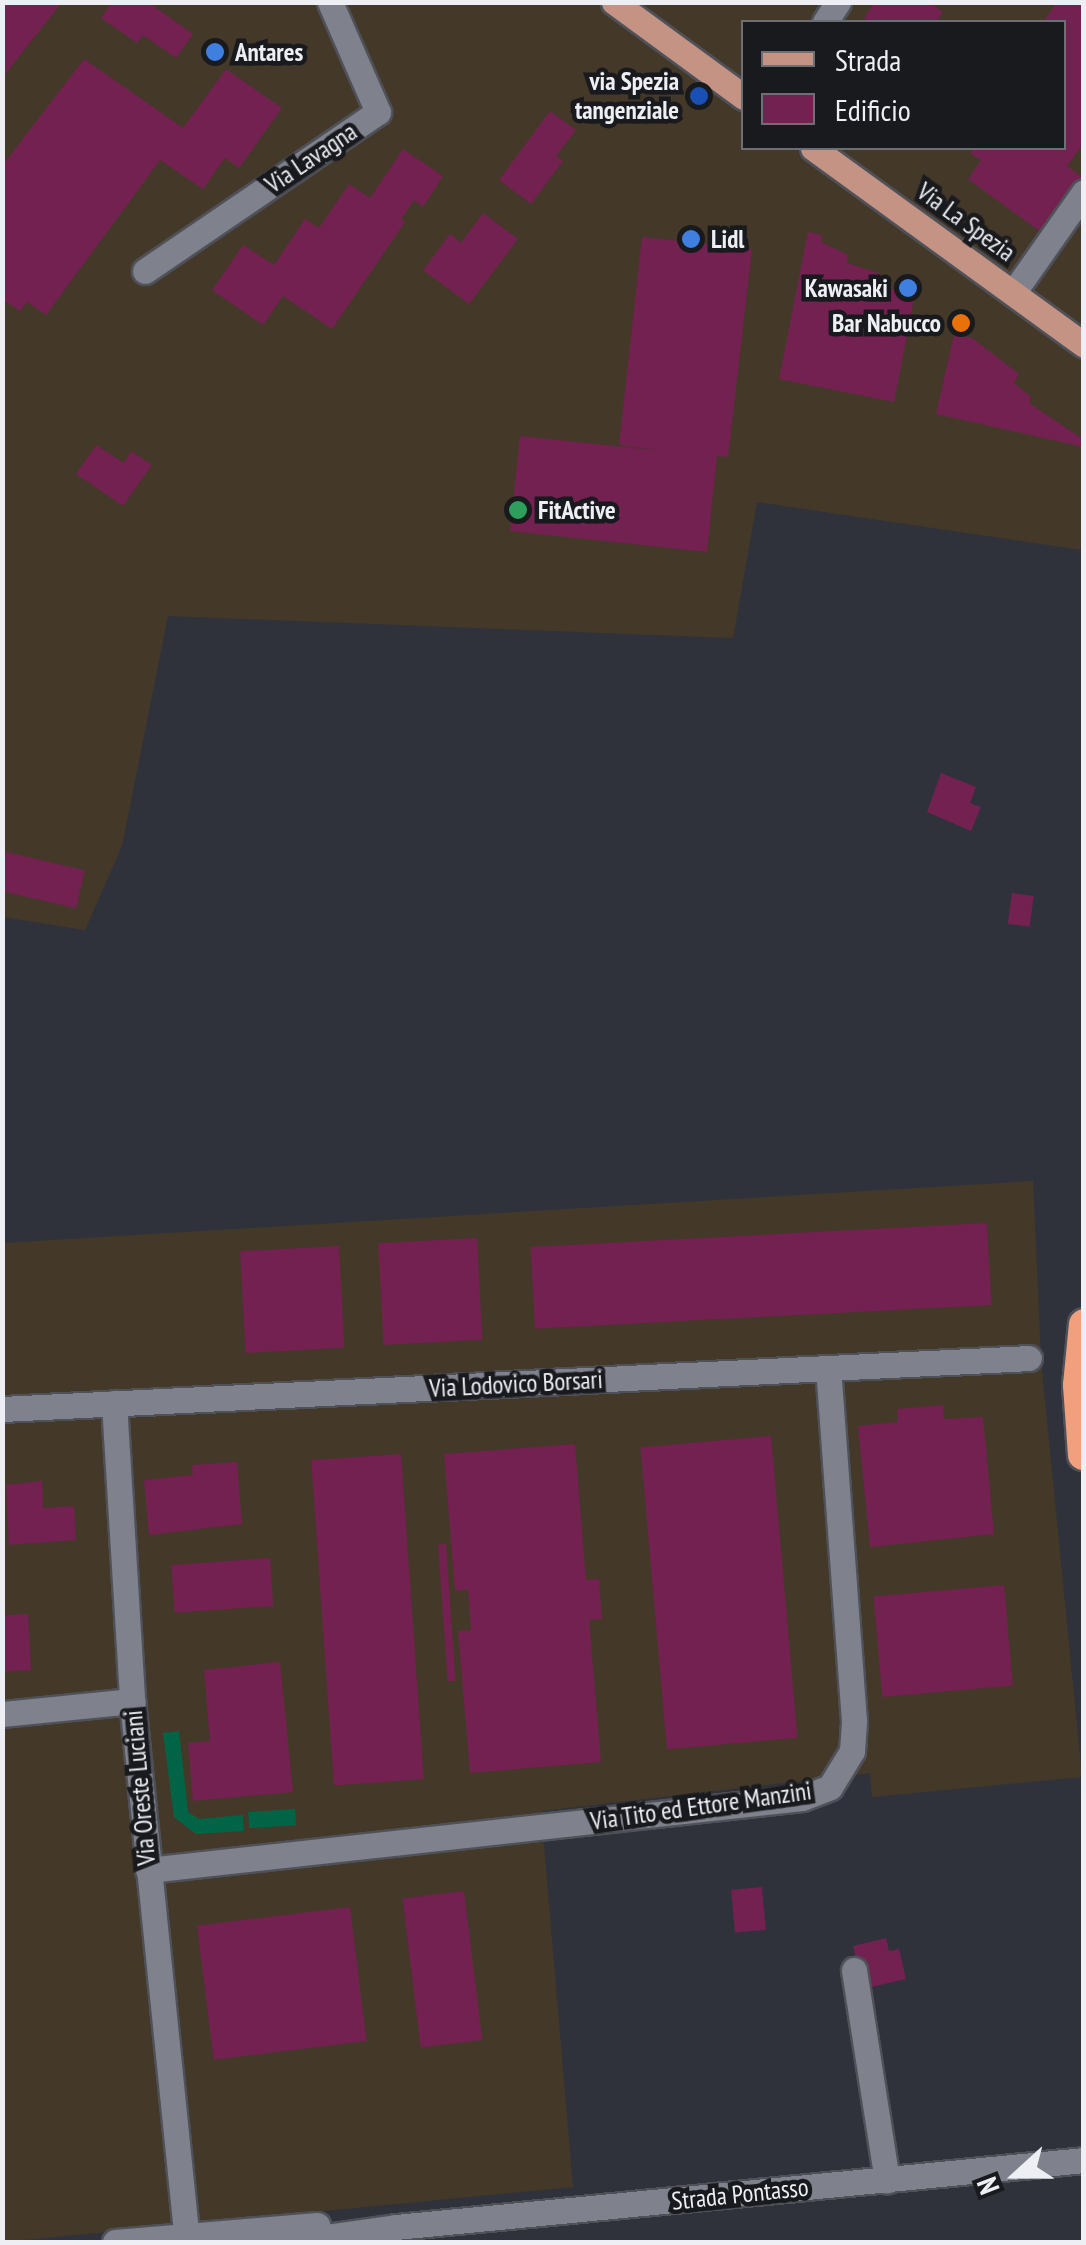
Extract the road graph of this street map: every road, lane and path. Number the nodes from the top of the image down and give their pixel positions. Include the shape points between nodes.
1 (330, 2) edge
2 (614, 2) edge
3 (741, 95) edge
4 (816, 150) edge
5 (1084, 192) edge
6 (145, 271) dead end
7 (1013, 293) junction
8 (1084, 344) edge
9 (1084, 1324) edge
10 (1028, 1358) dead end
11 (828, 1369) junction
12 (114, 1403) junction
13 (2, 1408) edge
14 (1083, 1452) edge
15 (1084, 1481) edge
16 (132, 1701) junction
17 (2, 1714) edge
18 (148, 1870) junction
19 (854, 1970) dead end
20 (1084, 2160) edge
21 (180, 2171) junction
22 (887, 2180) junction
23 (396, 2227) junction
24 (242, 2230) junction
25 (190, 2240) edge
26 (303, 2241) edge
27 (123, 2242) edge

1 - 6 street, Via Lavagna via 378,112
2 - 3 main road
4 - 7 main road, Via La Spezia
5 - 7 street
7 - 8 main road, Via La Spezia
9 - 14 highway via 1078,1385
10 - 11 street, Via Lodovico Borsari
11 - 12 street, Via Lodovico Borsari
11 - 18 street, Via Tito ed Ettore Manzini via 854,1721 852,1752 830,1787 802,1798
12 - 13 street, Via Lodovico Borsari
12 - 16 street, Via Oreste Luciani
14 - 15 highway
16 - 17 street
16 - 18 street, Via Oreste Luciani
18 - 21 street, Via Oreste Luciani
19 - 22 street
20 - 22 street, Strada Pontasso
21 - 24 street, Via Oreste Luciani via 200,2214
21 - 25 street
21 - 27 street, Via Oreste Luciani via 168,2216 152,2233
22 - 23 street, Strada Pontasso
23 - 24 street, Strada Pontasso
23 - 26 street, Strada Pontasso
24 - 25 street, Strada Pontasso
25 - 26 street, Strada Pontasso
25 - 27 street, Strada Pontasso

